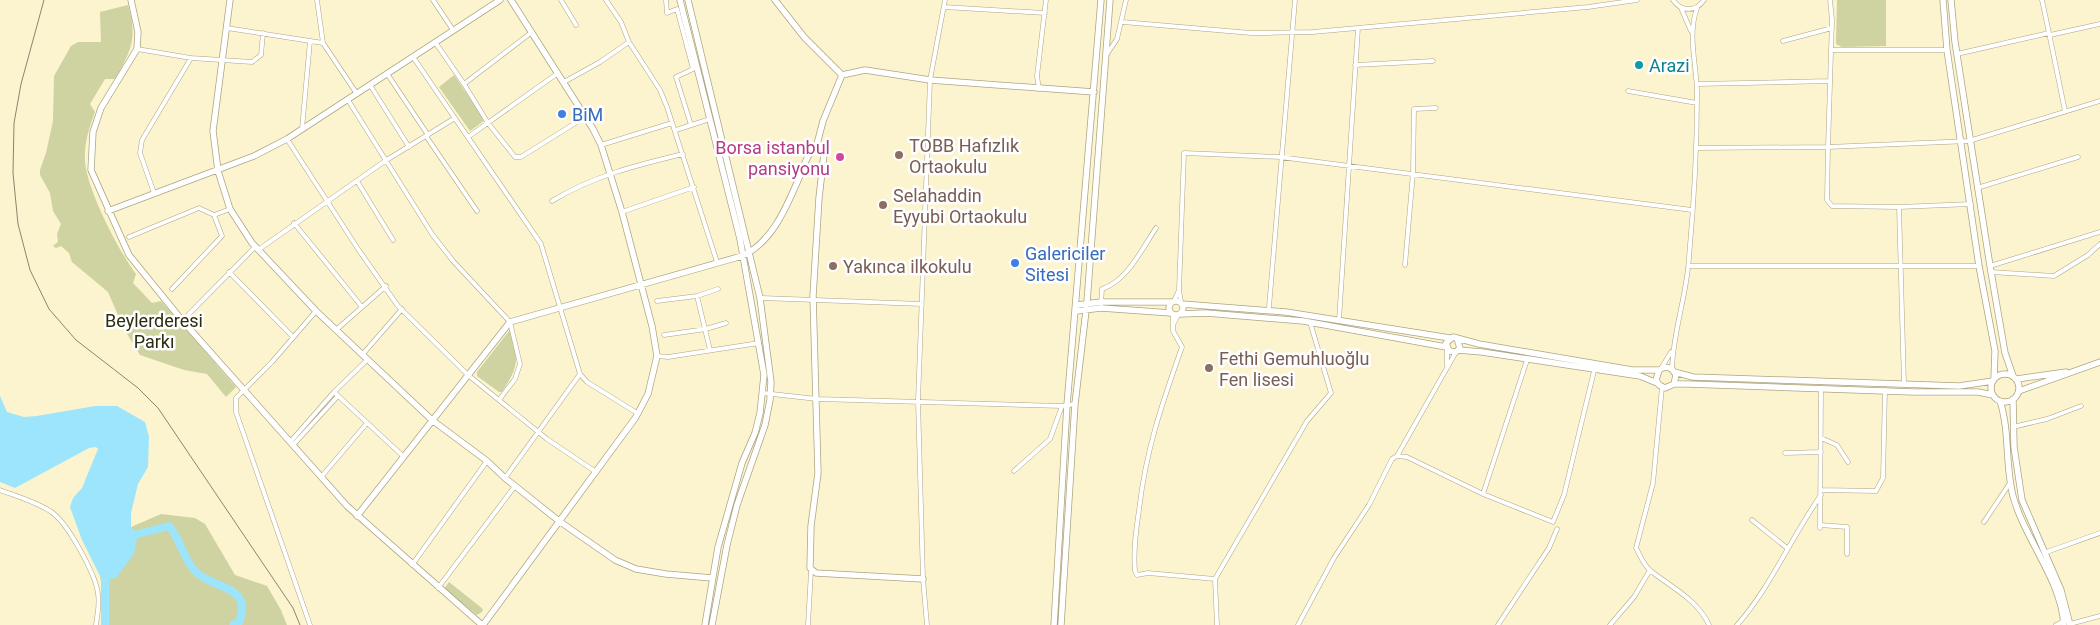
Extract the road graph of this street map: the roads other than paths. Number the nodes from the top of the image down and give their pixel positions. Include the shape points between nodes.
1 (131, 0) edge
2 (230, 0) edge
3 (317, 0) edge
4 (433, 0) edge
5 (500, 0) edge
6 (511, 0) edge
7 (560, 0) edge
8 (606, 0) edge
9 (666, 0) edge
10 (680, 0) edge
11 (688, 0) edge
12 (775, 0) edge
13 (945, 0) edge
14 (1046, 0) edge
15 (1101, 0) edge
16 (1110, 0) edge
17 (1126, 0) edge
18 (1295, 0) edge
19 (1586, 0) edge
20 (1637, 0) edge
21 (1672, 0) edge
22 (1704, 0) edge
23 (1830, 0) edge
24 (1943, 0) edge
25 (1951, 0) edge
26 (2042, 0) edge
27 (944, 7) junction
28 (1588, 7) junction
29 (1681, 8) junction
30 (1696, 8) junction
31 (1044, 13) junction
32 (1123, 22) junction
33 (2100, 24) edge
34 (576, 25) dead end
35 (227, 28) junction
36 (1358, 28) junction
37 (1832, 28) junction
38 (453, 30) junction
39 (532, 32) junction
40 (1290, 33) junction
41 (263, 34) junction
42 (2049, 34) junction
43 (1692, 36) junction
44 (310, 41) junction
45 (1783, 41) dead end
46 (435, 42) junction
47 (628, 42) junction
48 (323, 43) junction
49 (137, 50) junction
50 (1831, 50) junction
51 (1947, 50) junction
52 (1957, 54) junction
53 (413, 56) junction
54 (1106, 56) junction
55 (191, 58) junction
56 (224, 60) junction
57 (1433, 61) dead end
58 (1355, 65) junction
59 (558, 72) junction
60 (388, 75) junction
61 (842, 75) junction
62 (930, 80) junction
63 (1830, 81) junction
64 (564, 82) junction
65 (464, 84) junction
66 (1697, 84) junction
67 (370, 85) junction
68 (1039, 88) junction
69 (1628, 90) dead end
70 (1094, 92) junction
71 (357, 94) junction
72 (348, 100) junction
73 (2100, 101) edge
74 (1697, 103) junction
75 (1436, 108) dead end
76 (2065, 111) junction
77 (585, 117) junction
78 (456, 118) junction
79 (710, 119) junction
80 (488, 123) junction
81 (672, 124) junction
82 (691, 124) junction
83 (302, 129) junction
84 (676, 130) junction
85 (427, 135) junction
86 (468, 137) junction
87 (287, 139) junction
88 (1970, 141) junction
89 (1961, 142) junction
90 (601, 145) junction
91 (409, 147) junction
92 (1828, 147) junction
93 (816, 148) junction
94 (1696, 148) junction
95 (683, 154) junction
96 (1280, 157) junction
97 (2078, 157) dead end
98 (385, 161) junction
99 (1348, 165) junction
100 (218, 171) junction
101 (610, 173) junction
102 (1413, 173) junction
103 (357, 181) junction
104 (694, 187) junction
105 (1977, 188) junction
106 (154, 193) junction
107 (552, 201) dead end
108 (327, 202) junction
109 (1970, 204) junction
110 (1899, 208) junction
111 (230, 210) junction
112 (1692, 210) junction
113 (477, 211) dead end
114 (108, 212) junction
115 (622, 212) junction
116 (214, 215) junction
117 (294, 223) junction
118 (1156, 228) dead end
119 (2100, 232) edge
120 (129, 237) dead end
121 (392, 240) dead end
122 (2100, 244) edge
123 (256, 249) junction
124 (749, 253) junction
125 (742, 256) junction
126 (717, 262) junction
127 (1405, 265) dead end
128 (1689, 266) junction
129 (1900, 266) junction
130 (1979, 266) junction
131 (1990, 269) junction
132 (229, 272) junction
133 (641, 285) junction
134 (386, 286) junction
135 (172, 289) dead end
136 (718, 289) dead end
137 (1178, 290) junction
138 (697, 296) junction
139 (760, 298) junction
140 (813, 300) junction
141 (657, 301) dead end
142 (1173, 302) junction
143 (1182, 303) junction
144 (922, 304) junction
145 (1101, 305) junction
146 (362, 307) junction
147 (1269, 307) dead end
148 (560, 308) junction
149 (1076, 308) junction
150 (1086, 308) junction
151 (402, 310) junction
152 (316, 312) junction
153 (1175, 314) junction
154 (182, 320) junction
155 (1339, 320) junction
156 (510, 322) junction
157 (1309, 322) junction
158 (726, 323) dead end
159 (706, 329) junction
160 (336, 330) junction
161 (664, 335) dead end
162 (293, 337) junction
163 (1450, 338) junction
164 (1458, 339) junction
165 (759, 343) junction
166 (1447, 348) junction
167 (710, 350) junction
168 (1672, 350) junction
169 (1457, 351) junction
170 (361, 355) junction
171 (657, 356) junction
172 (366, 360) junction
173 (1527, 360) junction
174 (2100, 362) edge
175 (1447, 365) junction
176 (1660, 369) junction
177 (1673, 370) junction
178 (1594, 371) junction
179 (2073, 371) junction
180 (580, 374) junction
181 (468, 375) junction
182 (2015, 377) junction
183 (1993, 380) junction
184 (1674, 384) junction
185 (1904, 384) junction
186 (1659, 385) junction
187 (1821, 388) junction
188 (246, 389) junction
189 (1885, 390) junction
190 (2019, 391) junction
191 (334, 392) junction
192 (763, 393) junction
193 (770, 394) junction
194 (1993, 395) junction
195 (338, 396) junction
196 (817, 399) junction
197 (499, 400) junction
198 (2014, 400) junction
199 (918, 401) junction
200 (2000, 401) junction
201 (1076, 404) junction
202 (1065, 405) junction
203 (2081, 406) dead end
204 (638, 414) junction
205 (432, 420) junction
206 (367, 424) junction
207 (2013, 427) junction
208 (2006, 428) junction
209 (538, 431) junction
210 (1821, 438) junction
211 (292, 442) junction
212 (1821, 452) junction
213 (1785, 453) dead end
214 (1397, 456) junction
215 (404, 457) junction
216 (487, 461) junction
217 (1848, 462) dead end
218 (596, 472) junction
219 (1014, 472) dead end
220 (322, 476) junction
221 (505, 478) junction
222 (2010, 483) junction
223 (515, 486) junction
224 (0, 490) edge
225 (1821, 493) junction
226 (1483, 494) junction
227 (357, 516) junction
228 (1752, 520) dead end
229 (559, 521) junction
230 (1984, 522) dead end
231 (1557, 529) dead end
232 (2100, 532) edge
233 (1787, 548) junction
234 (2044, 553) junction
235 (1847, 554) dead end
236 (412, 565) junction
237 (1650, 570) junction
238 (811, 571) junction
239 (712, 578) junction
240 (923, 579) junction
241 (1215, 579) junction
242 (438, 588) junction
243 (2100, 616) edge
244 (2067, 624) edge
245 (96, 625) edge
246 (310, 625) edge
247 (483, 625) edge
248 (705, 625) edge
249 (712, 625) edge
250 (808, 625) edge
251 (928, 625) edge
252 (1054, 625) edge
253 (1062, 625) edge
254 (1217, 625) edge
255 (1298, 625) edge
256 (1498, 625) edge
257 (1610, 625) edge
258 (1709, 625) edge
259 (1737, 625) edge
260 (2056, 625) edge

1 - 49 main road via 138,32
2 - 35 main road
3 - 48 street
4 - 38 street
5 - 38 main road
6 - 39 main road
7 - 34 street
8 - 47 street
9 - 82 street via 667,13 677,9 692,69 676,76
10 - 79 main road
11 - 124 main road
12 - 61 main road via 804,37
13 - 27 street
14 - 31 street
15 - 70 main road
16 - 54 main road
17 - 32 street
18 - 40 street
19 - 28 street
20 - 28 street
21 - 29 street
22 - 30 street
23 - 37 street
24 - 51 main road
25 - 52 main road
26 - 42 street
27 - 31 street
27 - 62 street
28 - 36 street
29 - 30 street
29 - 43 street
30 - 43 street
31 - 68 street via 1037,76
32 - 40 street via 1251,33
32 - 54 street
33 - 42 street
35 - 41 street
35 - 56 main road
36 - 40 street
36 - 58 street
37 - 45 street
37 - 50 street
38 - 46 main road
39 - 59 main road
39 - 65 street
40 - 96 street
41 - 44 street
41 - 56 street via 261,55 257,60
42 - 52 street
42 - 76 street
43 - 66 street
44 - 48 street
44 - 83 street
46 - 53 main road
46 - 65 street
47 - 64 street
47 - 81 street via 660,90
48 - 71 street
49 - 55 street
49 - 114 main road via 101,108 92,132 90,170
50 - 51 street
50 - 63 street
51 - 89 main road
52 - 88 main road
53 - 60 main road
53 - 78 street
54 - 150 main road
55 - 56 street
55 - 106 street via 142,140 140,153
56 - 100 main road via 213,131
57 - 58 street
58 - 99 street
59 - 64 main road
59 - 80 street
60 - 67 main road
60 - 85 street
61 - 62 main road via 865,70
61 - 93 main road
62 - 68 main road
62 - 144 street
63 - 66 street
63 - 92 street
64 - 77 main road
65 - 80 street
66 - 74 street
67 - 71 main road
67 - 91 street
68 - 70 main road
69 - 74 street
70 - 149 main road
71 - 72 main road
72 - 83 main road
72 - 98 street
73 - 76 street
74 - 94 street
75 - 102 street via 1414,109
76 - 88 street
77 - 80 street via 518,158
77 - 90 main road
78 - 85 street
78 - 86 street
79 - 82 street
79 - 125 main road
80 - 86 street
81 - 84 street
81 - 90 street
82 - 84 street
83 - 87 main road
84 - 95 street
85 - 91 street
85 - 113 street
86 - 148 street via 541,244
87 - 100 main road
87 - 108 street
88 - 89 street
88 - 105 main road
89 - 92 street
89 - 109 main road
90 - 101 main road
91 - 98 street
92 - 94 street
92 - 110 street via 1829,204 1835,207
93 - 124 main road via 810,153 766,240
93 - 140 main road via 824,154
94 - 112 street
95 - 101 street
95 - 104 street
96 - 99 street
96 - 137 street via 1184,153
96 - 147 street
97 - 105 street
98 - 103 street
98 - 156 street via 453,261
99 - 102 street
99 - 155 street
100 - 106 main road
100 - 111 main road
101 - 107 street via 580,184
101 - 115 main road
102 - 112 street
102 - 127 street
103 - 108 street
103 - 121 street
104 - 115 street
104 - 126 street
105 - 131 main road
106 - 114 main road
108 - 117 street
108 - 134 street
109 - 110 street
109 - 130 main road
110 - 129 street
111 - 116 street
111 - 123 main road
112 - 128 street
114 - 154 main road via 129,255
115 - 133 main road
116 - 120 street via 199,208
116 - 135 street via 222,236
117 - 123 street
117 - 146 street
118 - 145 street via 1130,267 1110,286 1102,289
119 - 131 street
122 - 131 street via 2054,276
123 - 132 street
123 - 152 main road
124 - 125 main road
124 - 139 main road
125 - 126 main road
125 - 165 main road
126 - 133 main road
128 - 129 street
128 - 168 street
129 - 130 street
129 - 185 street
130 - 183 main road via 1995,351
131 - 182 main road via 2005,353
132 - 154 street
132 - 162 street
133 - 148 main road
133 - 171 main road
134 - 146 street
134 - 151 street
136 - 138 street
137 - 142 street
137 - 143 street
138 - 141 street
138 - 159 street
139 - 140 street
139 - 193 main road via 770,365
140 - 144 street
140 - 196 main road
142 - 143 main road
142 - 145 main road
142 - 153 main road via 1169,308
143 - 153 main road via 1183,311
143 - 155 main road
144 - 199 street
145 - 150 main road
145 - 153 main road
146 - 160 street
148 - 156 main road
148 - 180 street
149 - 150 main road
149 - 202 main road
150 - 201 main road
151 - 170 street
151 - 181 street
152 - 160 main road
152 - 162 street
153 - 157 main road via 1206,313
153 - 241 street via 1173,325 1182,347 1146,459 1137,524 1135,571 1137,575 1148,573
154 - 188 main road
155 - 163 main road
156 - 181 main road
156 - 197 street via 520,364 515,379
157 - 166 main road
157 - 241 street via 1331,393 1307,422
158 - 159 street
159 - 161 street
159 - 167 street
160 - 170 main road
162 - 188 street
163 - 164 main road
163 - 166 main road
164 - 169 main road
164 - 176 main road via 1632,370
165 - 167 street
165 - 192 main road
166 - 169 main road
166 - 175 street
167 - 171 street
168 - 176 street
168 - 177 street
169 - 173 main road
169 - 175 street
170 - 172 main road
171 - 204 main road via 648,394
172 - 191 street
172 - 205 main road
173 - 178 main road
173 - 226 street
174 - 179 main road
175 - 214 street
176 - 177 main road
176 - 186 main road via 1656,376
177 - 184 main road
177 - 185 main road via 1693,377
178 - 186 main road via 1640,376
178 - 226 street via 1564,495 1553,522
179 - 182 main road
179 - 190 main road
180 - 204 street via 587,382
180 - 209 street
181 - 197 street
181 - 205 main road
182 - 183 main road via 2004,374
182 - 190 main road
183 - 185 main road via 1958,386
183 - 194 main road
184 - 186 main road via 1668,388
184 - 187 main road
186 - 237 street via 1653,482 1636,548
187 - 189 main road
187 - 210 street
188 - 211 main road
188 - 246 street via 236,398 236,412
189 - 194 main road
189 - 225 street via 1883,478 1876,491
190 - 198 main road
191 - 195 street
191 - 211 street
192 - 193 street
192 - 239 main road via 755,433 731,500
193 - 196 street
193 - 249 main road via 765,425 731,528
194 - 200 main road
195 - 206 street
195 - 211 street
196 - 199 street
196 - 238 main road via 818,473 809,553
197 - 209 street
198 - 200 main road
198 - 207 main road
199 - 202 street
199 - 240 street
200 - 208 main road
201 - 202 street
201 - 253 main road
202 - 219 street via 1050,439
202 - 252 main road
203 - 207 street
204 - 218 main road
205 - 215 main road
205 - 216 main road
206 - 215 street
206 - 220 street
207 - 208 main road
207 - 234 main road via 2022,500
208 - 222 main road
209 - 218 street
209 - 221 street
210 - 212 street
210 - 217 street via 1837,445
211 - 220 main road
212 - 213 street
212 - 225 street
214 - 226 street via 1407,457
214 - 255 street via 1390,462 1370,505 1334,558
215 - 227 main road
216 - 221 main road
216 - 236 street
218 - 229 main road
220 - 227 main road
221 - 223 main road
222 - 230 street
222 - 244 main road
223 - 229 main road
223 - 242 street
224 - 245 street via 52,512 62,523 96,581 99,595
225 - 233 street
225 - 235 street via 1820,526 1847,527
227 - 236 main road
228 - 233 street
229 - 239 main road via 615,560 636,569
229 - 247 main road
231 - 256 street via 1549,548
232 - 234 street
233 - 259 street via 1751,610
234 - 244 main road via 2061,590
236 - 242 main road
237 - 257 street via 1634,597
237 - 258 street via 1668,581 1704,614
238 - 240 main road
238 - 250 street
239 - 248 main road
240 - 251 street
241 - 254 street
242 - 247 main road
243 - 244 street
244 - 260 street

